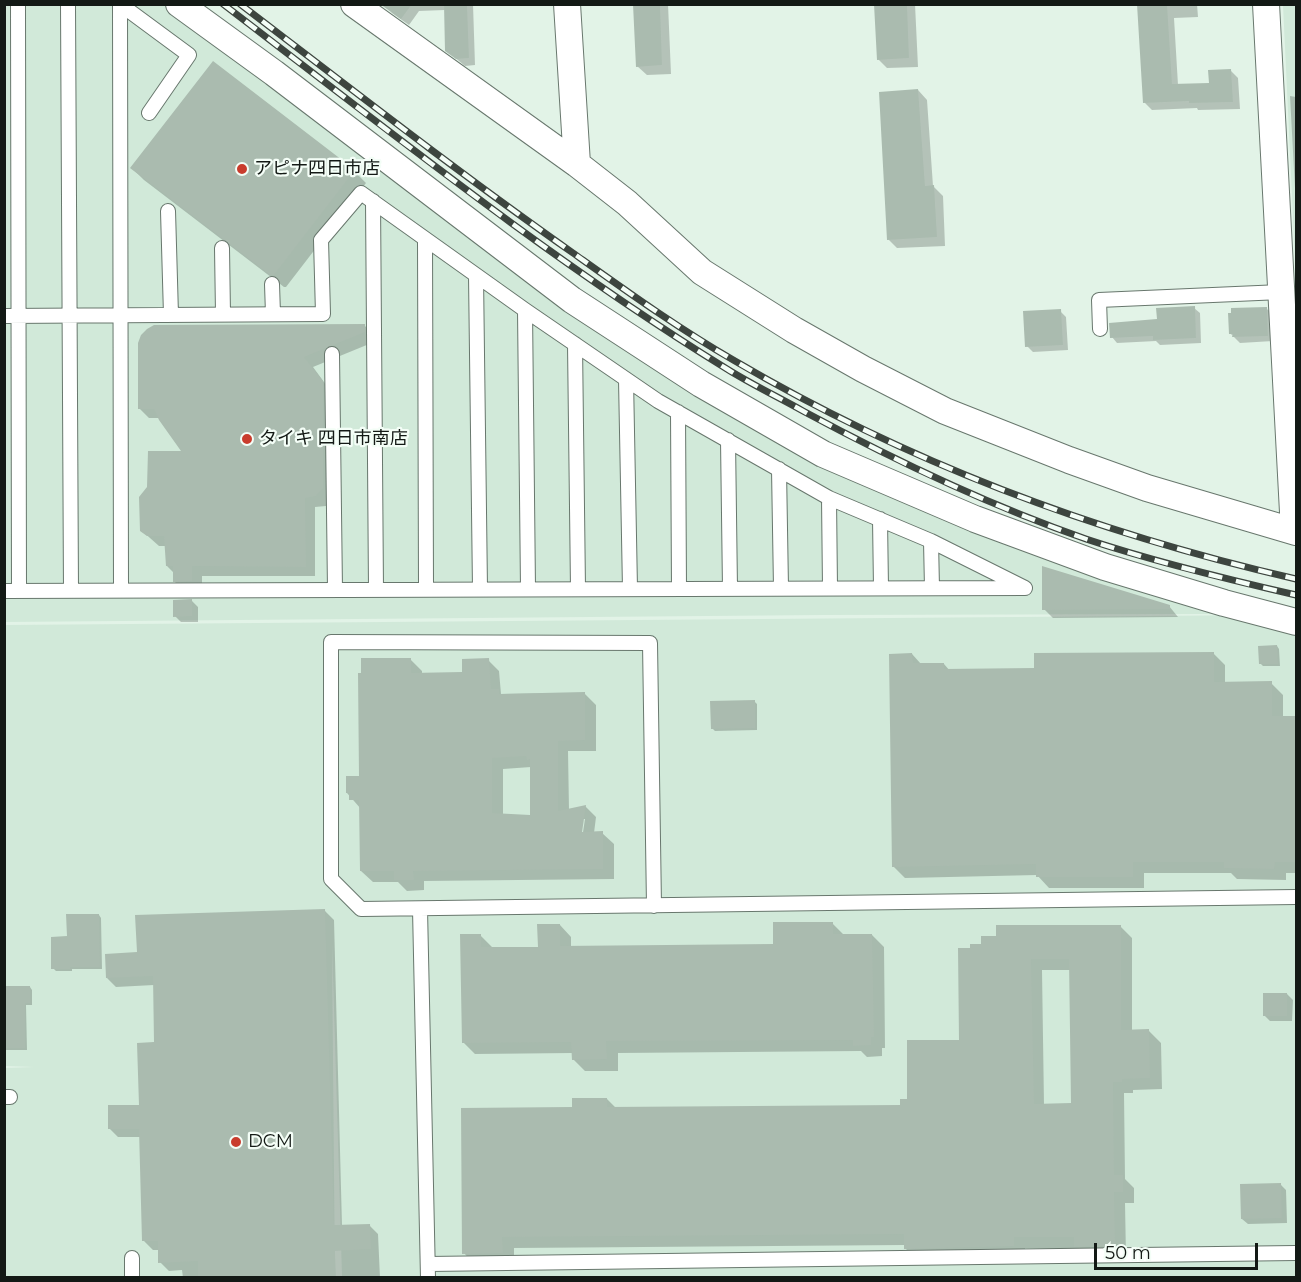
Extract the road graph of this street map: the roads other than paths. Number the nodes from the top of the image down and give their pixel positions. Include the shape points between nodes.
1 (18, 4) edge
2 (68, 4) edge
3 (120, 4) edge
4 (179, 4) edge
5 (354, 4) edge
6 (567, 4) edge
7 (1266, 4) edge
8 (150, 113) dead end
9 (577, 164) junction
10 (373, 201) junction
11 (168, 211) dead end
12 (425, 239) junction
13 (222, 248) dead end
14 (476, 275) junction
15 (272, 284) dead end
16 (1281, 292) junction
17 (525, 310) junction
18 (223, 314) junction
19 (273, 314) junction
20 (69, 315) junction
21 (121, 315) junction
22 (171, 315) junction
23 (11, 316) edge
24 (1100, 329) dead end
25 (575, 344) junction
26 (332, 354) dead end
27 (626, 379) junction
28 (678, 412) junction
29 (728, 440) junction
30 (1293, 453) edge
31 (779, 469) junction
32 (829, 498) junction
33 (880, 519) junction
34 (1295, 532) edge
35 (931, 541) junction
36 (781, 588) junction
37 (830, 588) junction
38 (881, 588) junction
39 (932, 588) junction
40 (426, 589) junction
41 (480, 589) junction
42 (528, 589) junction
43 (578, 589) junction
44 (630, 589) junction
45 (679, 589) junction
46 (730, 589) junction
47 (335, 590) junction
48 (376, 590) junction
49 (12, 591) edge
50 (71, 591) junction
51 (121, 591) junction
52 (1296, 622) edge
53 (1296, 897) edge
54 (654, 906) junction
55 (420, 909) junction
56 (1296, 1253) edge
57 (132, 1258) dead end
58 (428, 1271) edge
59 (132, 1278) edge

1 - 23 lane
2 - 20 lane
3 - 8 lane via 189,55
3 - 21 lane
4 - 52 street via 572,300 701,384 823,454 975,519 1105,567
5 - 9 street
6 - 9 street
7 - 16 street
9 - 34 street via 627,203 702,272 824,347 945,411 1147,488
10 - 12 lane
10 - 19 lane via 361,193 321,240 324,314
10 - 48 lane
11 - 22 lane
12 - 14 lane
12 - 40 lane
13 - 18 lane
14 - 17 lane
14 - 41 lane
15 - 19 lane
16 - 24 lane via 1098,300
16 - 30 street
17 - 25 lane
17 - 42 lane
18 - 19 lane
18 - 22 lane
20 - 21 lane
20 - 23 lane
20 - 50 lane
21 - 22 lane
21 - 51 lane
23 - 49 lane
25 - 27 lane
25 - 43 lane
26 - 47 lane
27 - 28 lane
27 - 44 lane
28 - 29 lane
28 - 45 lane
29 - 31 lane
29 - 46 lane
30 - 34 street
31 - 32 lane
31 - 36 lane
32 - 33 lane
32 - 37 lane
33 - 35 lane
33 - 38 lane
35 - 39 lane
35 - 39 lane via 1025,588
36 - 37 lane
36 - 46 lane
37 - 38 lane
38 - 39 lane
40 - 41 lane
40 - 48 lane
41 - 42 lane
42 - 43 lane
43 - 44 lane
44 - 45 lane
45 - 46 lane
47 - 48 lane
47 - 51 lane
49 - 50 lane
50 - 51 lane
53 - 54 lane
54 - 55 lane
54 - 55 lane via 650,643 331,642 331,879 361,909
55 - 58 lane
56 - 58 lane
57 - 59 lane

